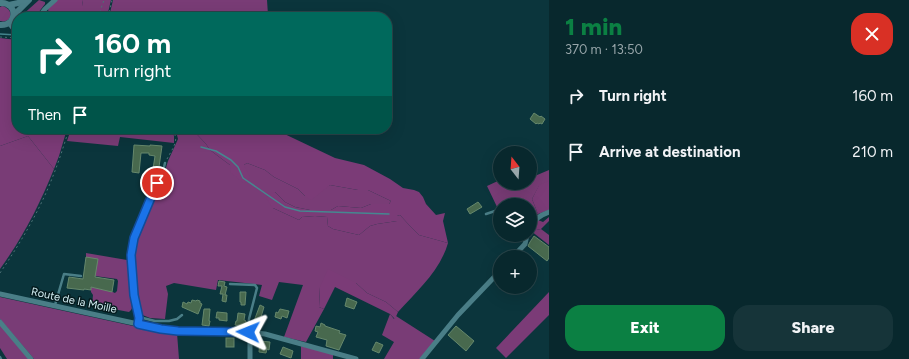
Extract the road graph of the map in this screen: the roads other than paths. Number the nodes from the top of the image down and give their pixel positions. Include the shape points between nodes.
1 (55, 0) edge
2 (28, 1) edge
3 (3, 3) edge
4 (13, 12) edge
5 (17, 12) edge
6 (43, 12) edge
7 (12, 20) edge
8 (9, 23) junction
9 (0, 25) edge
10 (12, 27) edge
11 (165, 163) road end
12 (493, 212) edge
13 (549, 212) edge
14 (486, 214) dead end
15 (537, 218) edge
16 (525, 242) edge
17 (519, 250) edge
18 (81, 276) dead end
19 (493, 278) edge
20 (230, 284) dead end
21 (0, 294) edge
22 (55, 306) junction
23 (182, 315) dead end
24 (138, 321) junction
25 (0, 322) edge
26 (249, 332) junction
27 (31, 359) edge
28 (250, 359) edge
29 (356, 359) edge
30 (422, 359) edge

1 - 6 street
2 - 3 street
2 - 5 street
3 - 4 street
7 - 8 street
8 - 9 street
8 - 10 street
11 - 24 lane via 134,238 131,255
12 - 14 lane
13 - 15 street
16 - 17 street
18 - 22 lane via 64,274
19 - 30 street via 458,315
20 - 26 lane via 257,288 249,319
21 - 22 street, Route de la Moille
22 - 24 street, Route de la Moille
23 - 24 lane via 169,321
24 - 26 street, Route de la Moille via 161,329 178,331
25 - 27 street
26 - 28 street
26 - 29 street, Route de la Moille

